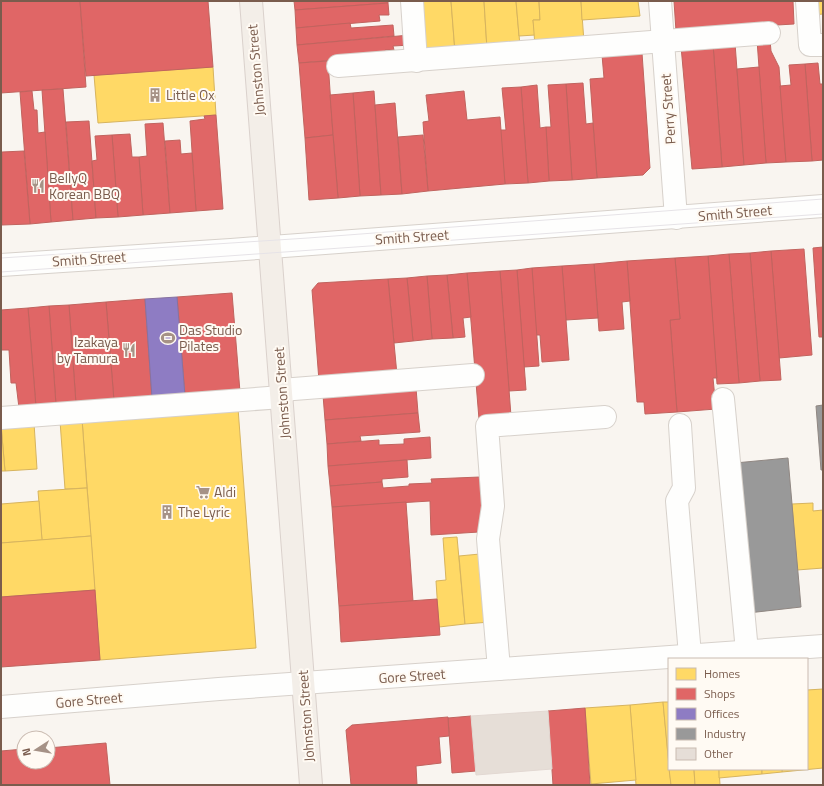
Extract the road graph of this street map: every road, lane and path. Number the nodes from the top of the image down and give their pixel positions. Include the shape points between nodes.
1 (251, 1) edge
2 (412, 1) edge
3 (660, 1) edge
4 (807, 1) edge
5 (769, 33) dead end
6 (664, 40) junction
7 (823, 44) edge
8 (416, 60) junction
9 (338, 66) dead end
10 (823, 206) edge
11 (676, 218) junction
12 (271, 247) junction
13 (1, 265) edge
14 (473, 375) dead end
15 (281, 394) junction
16 (723, 399) dead end
17 (605, 417) dead end
18 (1, 418) edge
19 (680, 425) dead end
20 (823, 646) edge
21 (747, 651) junction
22 (690, 655) junction
23 (499, 669) junction
24 (304, 684) junction
25 (1, 707) edge
26 (311, 785) edge

1 - 12 main road, Johnston Street
2 - 8 street
3 - 6 street, Perry Street
4 - 7 street via 810,45
5 - 6 street
6 - 8 street
6 - 11 street, Perry Street
8 - 9 street
10 - 11 street, Smith Street
11 - 12 street, Smith Street
12 - 13 street, Smith Street
12 - 15 main road, Johnston Street
14 - 15 street
15 - 18 street
15 - 24 main road, Johnston Street
16 - 21 street
17 - 23 street via 487,426 493,506 488,539
19 - 22 street via 684,488 677,501
20 - 21 street, Gore Street
21 - 22 street, Gore Street
22 - 23 street, Gore Street
23 - 24 street, Gore Street
24 - 25 street, Gore Street
24 - 26 main road, Johnston Street

